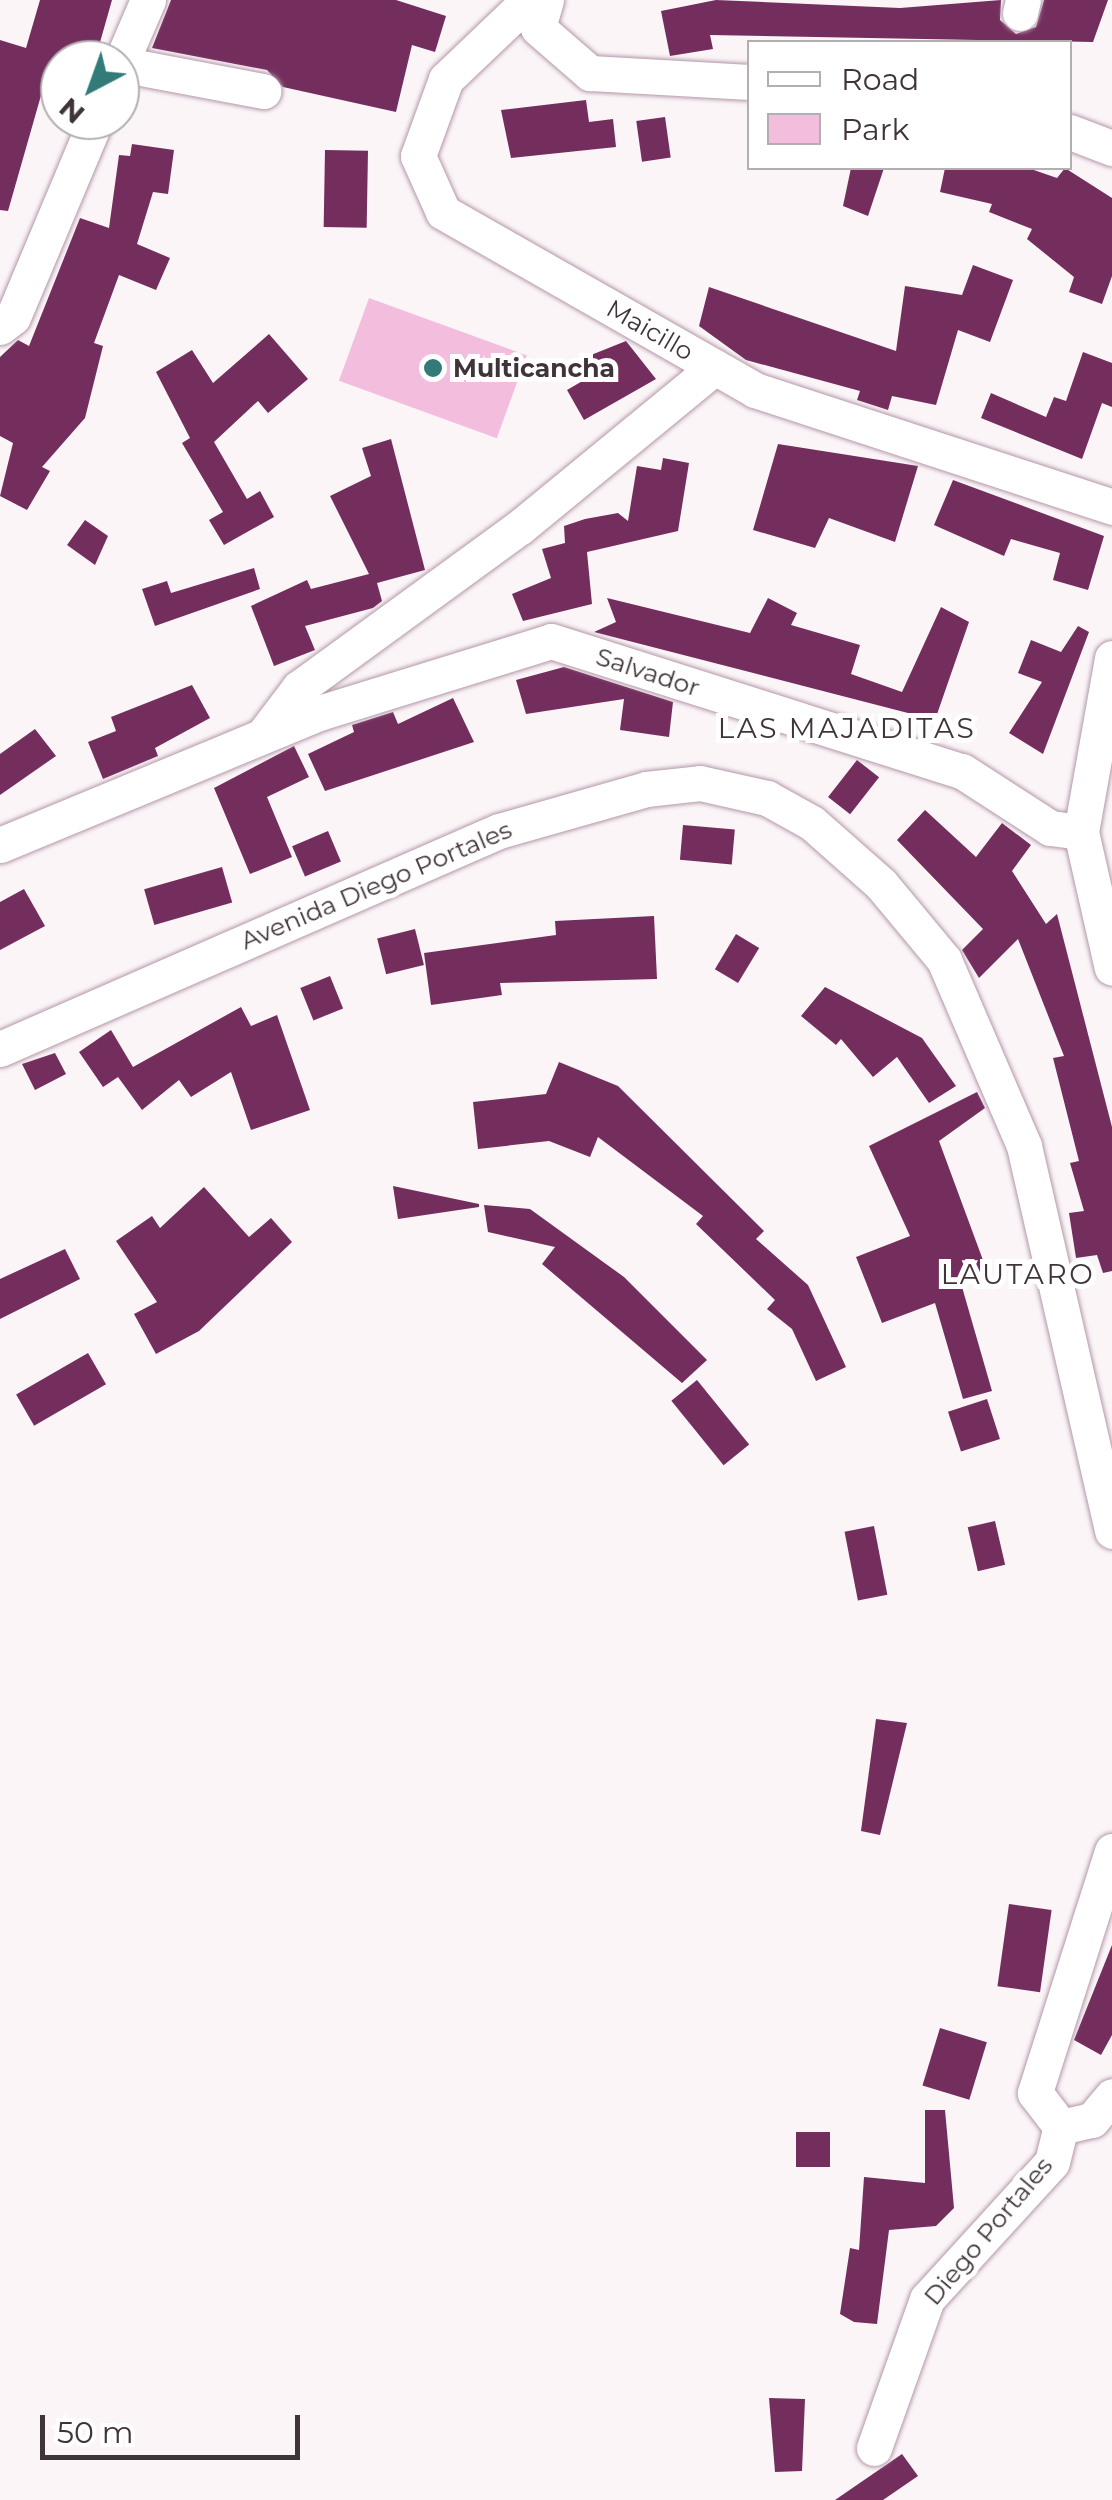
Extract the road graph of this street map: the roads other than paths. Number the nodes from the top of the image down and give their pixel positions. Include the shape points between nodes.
1 (148, 0) edge
2 (529, 0) edge
3 (546, 0) edge
4 (130, 40) edge
5 (140, 68) edge
6 (747, 82) edge
7 (263, 91) dead end
8 (1072, 133) edge
9 (87, 140) edge
10 (1112, 148) edge
11 (4, 319) edge
12 (715, 367) junction
13 (1112, 507) edge
14 (1112, 658) edge
15 (1107, 718) edge
16 (263, 735) junction
17 (1080, 832) junction
18 (0, 844) edge
19 (1112, 968) edge
20 (0, 1049) edge
21 (1112, 1531) edge
22 (1112, 1851) edge
23 (1112, 2096) edge
24 (1061, 2127) junction
25 (874, 2448) dead end

1 - 4 street
2 - 12 street, Maicillo via 446,79 418,156 443,212
3 - 6 street via 538,28 590,73
5 - 7 street
8 - 10 street
9 - 11 street
12 - 13 street, Maicillo via 755,390
12 - 16 street via 520,527 299,688
14 - 15 street
15 - 17 street
16 - 17 street, Salvador via 551,641 962,771 1050,828
16 - 18 street, Salvador
17 - 19 street
20 - 21 street, Avenida Diego Portales via 498,831 646,789 700,783 767,798 812,823 881,884 944,960 1024,1146
22 - 24 street via 1036,2082 1039,2104
23 - 24 street via 1092,2120
24 - 25 street, Diego Portales via 1052,2162 927,2299

